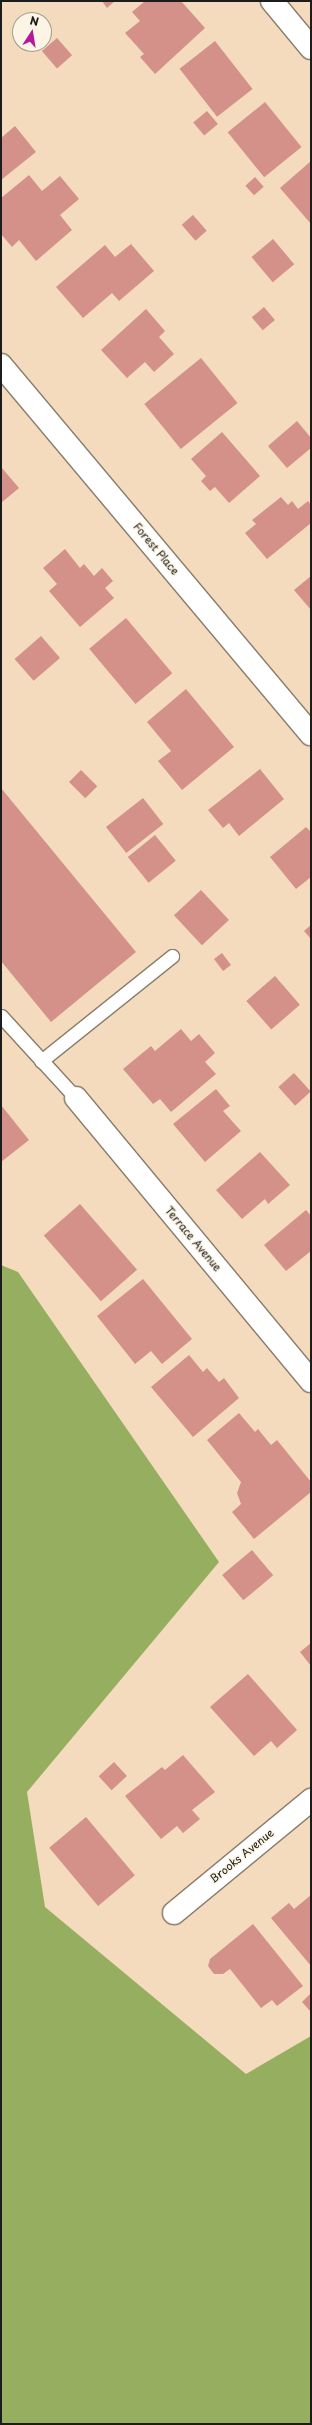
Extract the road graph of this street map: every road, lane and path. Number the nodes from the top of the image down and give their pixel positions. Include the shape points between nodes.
1 (272, 1) edge
2 (311, 48) edge
3 (1, 365) edge
4 (311, 734) edge
5 (172, 956) dead end
6 (1, 1016) edge
7 (41, 1060) junction
8 (76, 1098) joint
9 (311, 1381) edge
10 (311, 1800) edge
11 (174, 1913) dead end

1 - 2 street
3 - 4 street, Forest Place
5 - 7 lane
6 - 7 lane
7 - 8 lane
8 - 9 street, Terrace Avenue
10 - 11 street, Brooks Avenue

